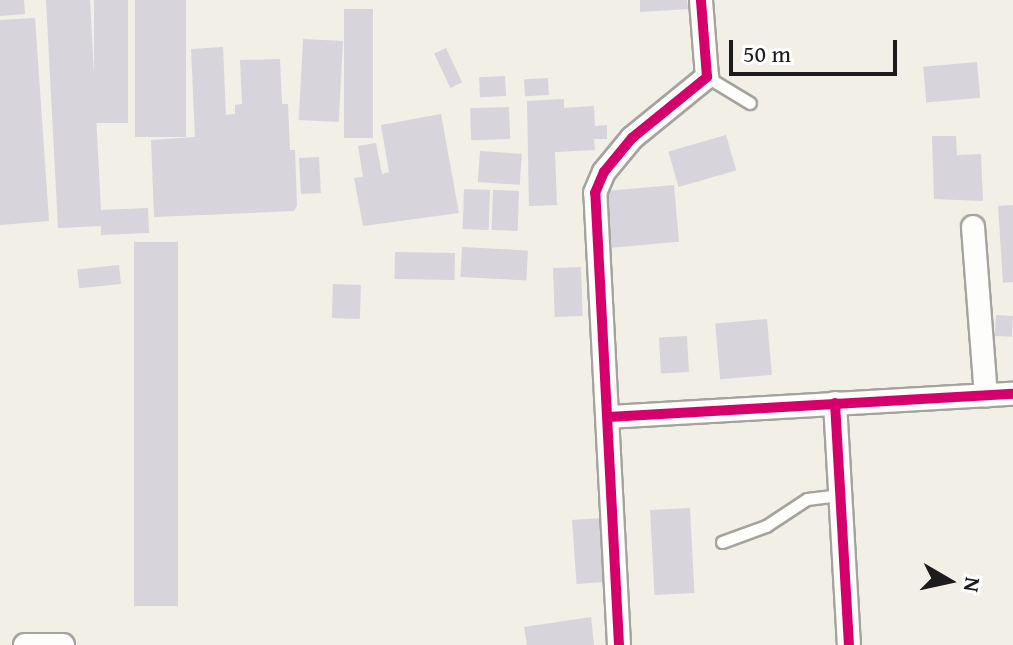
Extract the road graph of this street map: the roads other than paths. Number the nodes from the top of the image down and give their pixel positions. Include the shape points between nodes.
1 (701, 0) edge
2 (707, 77) junction
3 (750, 103) dead end
4 (973, 227) dead end
5 (1013, 394) edge
6 (986, 396) junction
7 (835, 403) junction
8 (609, 417) junction
9 (841, 495) junction
10 (722, 542) dead end
11 (25, 645) edge
12 (63, 645) edge
13 (619, 645) edge
14 (849, 645) edge

1 - 2 street
2 - 3 lane
2 - 8 street via 632,138 604,172 595,193
4 - 6 street
5 - 6 street
6 - 7 street
7 - 8 street
7 - 9 street
8 - 13 street
9 - 10 lane via 807,499 766,526
9 - 14 street
11 - 12 street

